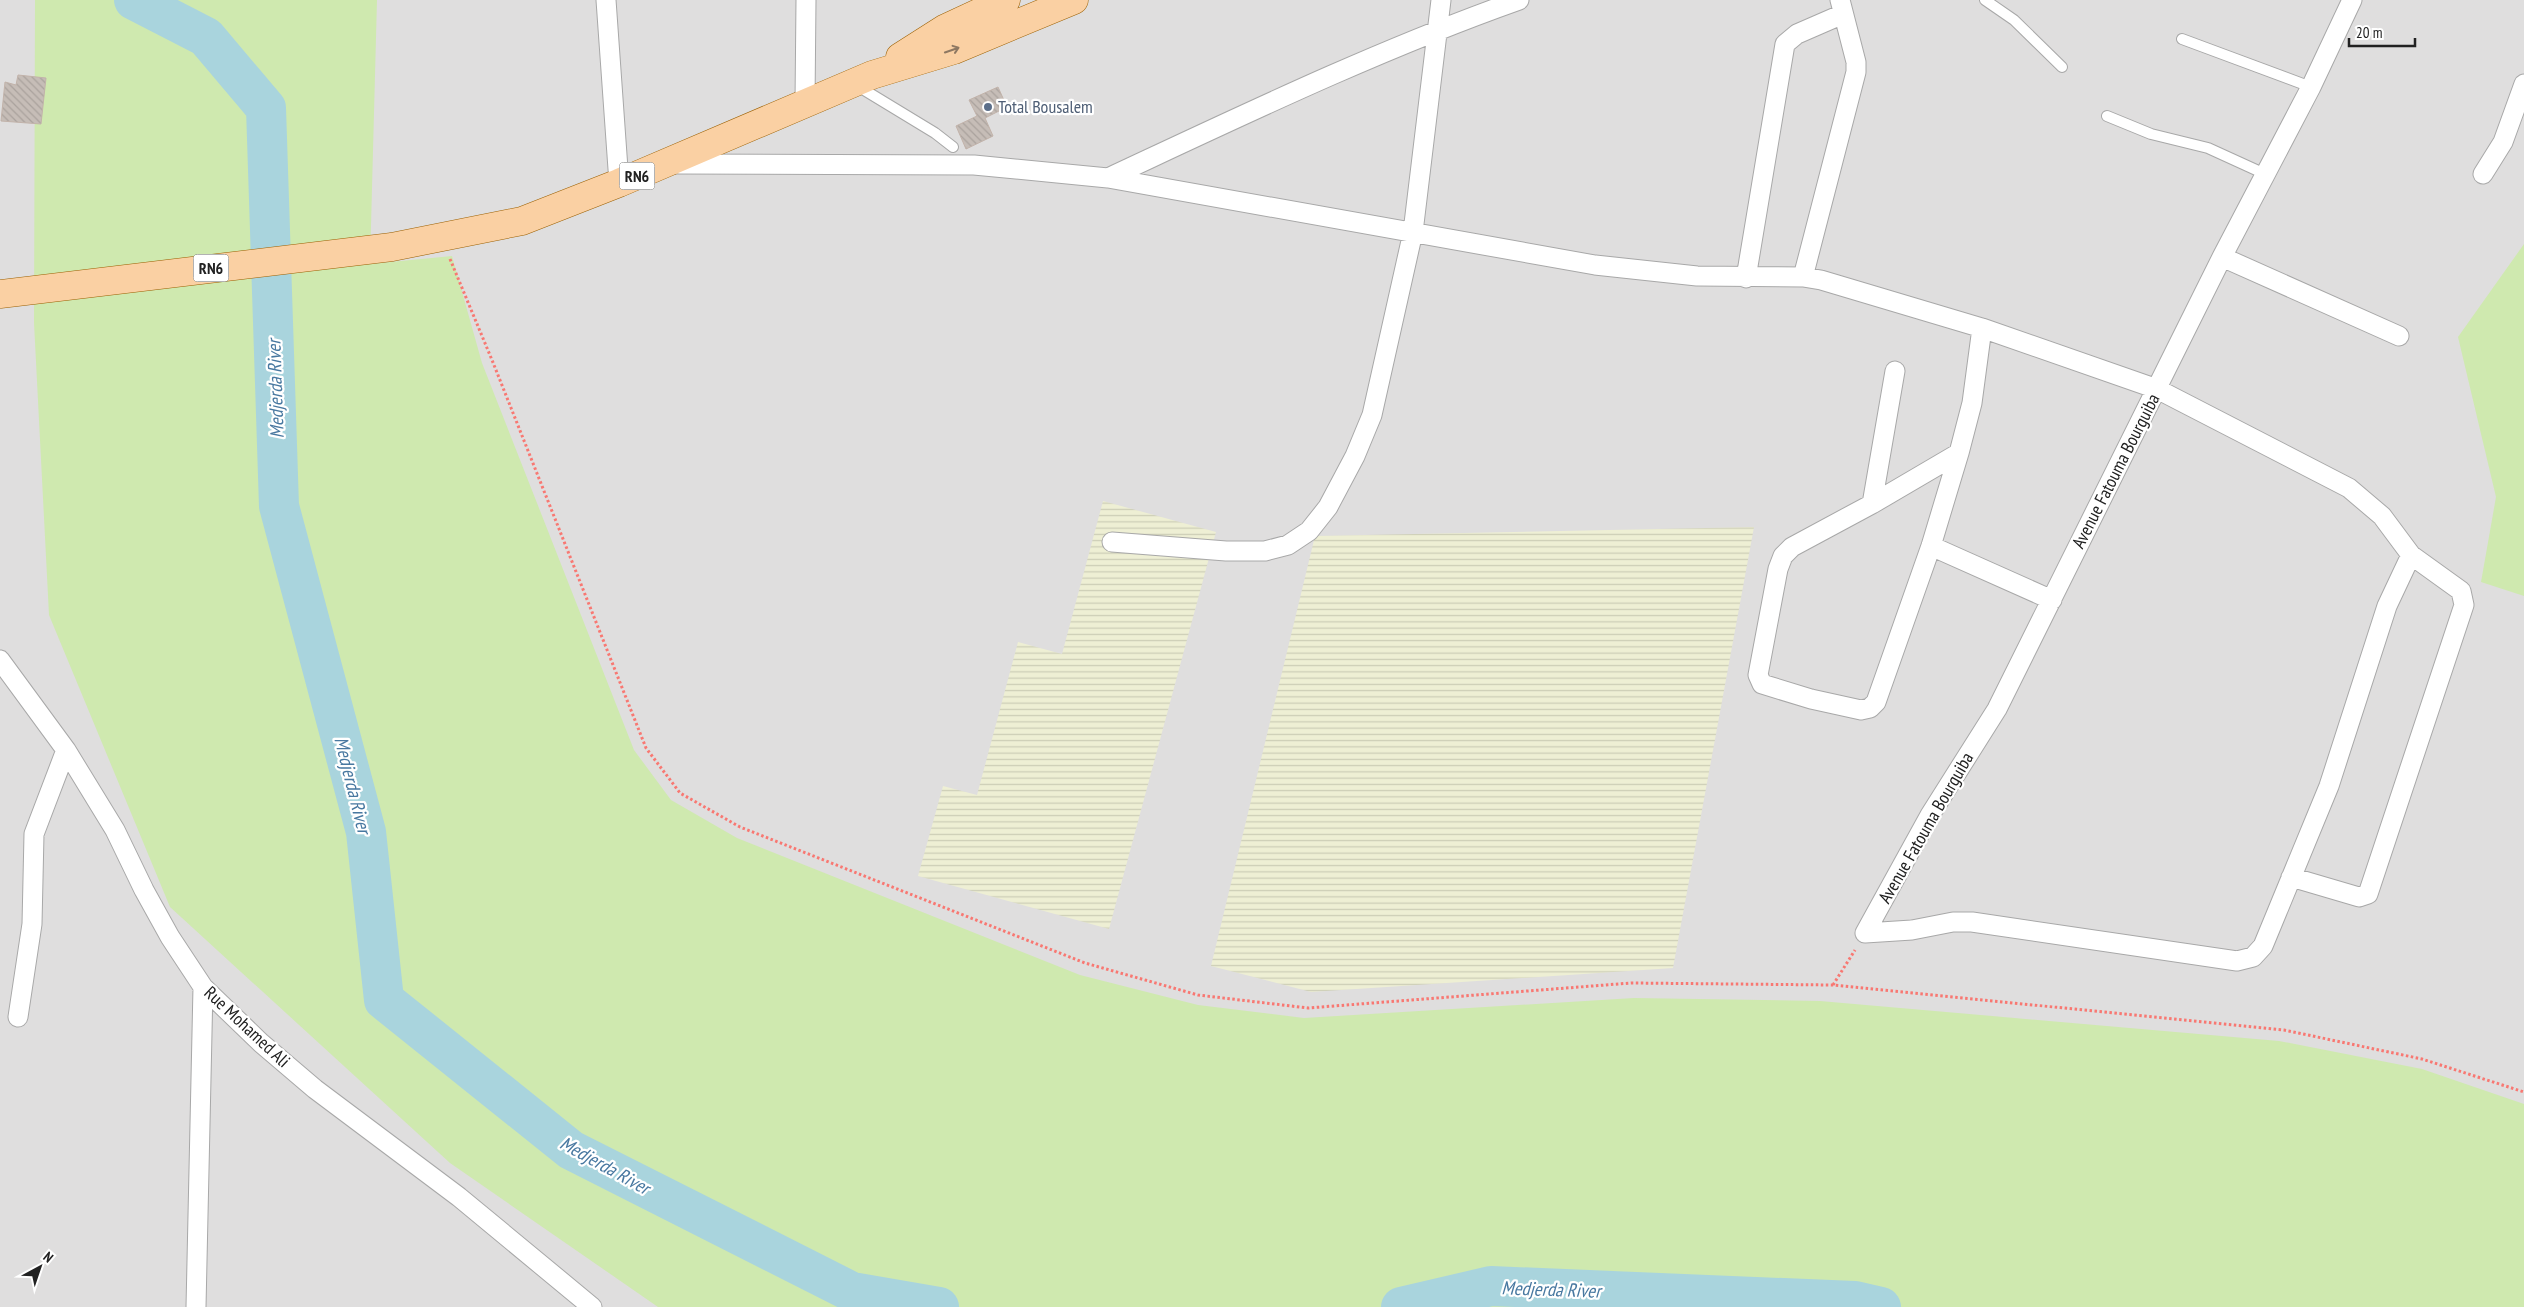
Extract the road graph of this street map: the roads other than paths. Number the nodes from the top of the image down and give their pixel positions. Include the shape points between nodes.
1 (606, 0) edge
2 (806, 0) edge
3 (1006, 0) edge
4 (1074, 0) edge
5 (1441, 0) edge
6 (1519, 0) edge
7 (1985, 0) edge
8 (2352, 0) edge
9 (1842, 7) edge
10 (1438, 29) junction
11 (2182, 39) dead end
12 (2062, 67) dead end
13 (862, 79) junction
14 (2524, 84) edge
15 (2311, 87) junction
16 (805, 103) junction
17 (2107, 116) dead end
18 (953, 148) dead end
19 (663, 164) junction
20 (2265, 174) junction
21 (2483, 174) dead end
22 (1108, 178) junction
23 (619, 183) junction
24 (1413, 232) junction
25 (2222, 257) junction
26 (1803, 277) junction
27 (1746, 278) junction
28 (0, 294) edge
29 (1982, 328) junction
30 (2399, 336) dead end
31 (1894, 371) dead end
32 (2157, 389) junction
33 (1959, 452) junction
34 (1872, 504) junction
35 (1112, 542) dead end
36 (1931, 546) junction
37 (2411, 555) junction
38 (2052, 600) junction
39 (0, 660) edge
40 (66, 750) junction
41 (2291, 877) junction
42 (203, 987) junction
43 (18, 1017) dead end
44 (196, 1307) edge
45 (592, 1307) edge

1 - 23 street
2 - 16 street
3 - 13 main road, RN6 via 944,29
13 -> 4 main road, RN6 via 954,50
5 - 10 street
6 - 10 street
7 - 12 lane via 2014,20
8 - 15 street, Avenue Fatouma Bourguiba
9 - 26 street via 1855,55 1856,72
9 - 27 street via 1785,44
10 - 22 street
10 - 24 street
11 - 15 lane
13 - 16 main road, RN6
13 - 18 lane
14 - 21 street via 2503,142
15 - 20 street, Avenue Fatouma Bourguiba
16 - 19 main road, RN6
17 - 20 lane via 2151,134 2208,148
19 - 22 street via 974,165
19 - 23 main road, RN6
20 - 25 street, Avenue Fatouma Bourguiba
22 - 24 street
23 - 28 main road, RN6 via 522,221 392,247
24 - 27 street via 1595,265
24 - 35 street via 1372,415 1356,456 1328,507 1309,531 1288,545 1265,551
25 - 30 street
25 - 32 street, Avenue Fatouma Bourguiba
26 - 27 street
26 - 29 street
29 - 32 street
29 - 33 street via 1972,403
31 - 34 street
32 - 37 street via 2349,488 2382,516
32 - 38 street, Avenue Fatouma Bourguiba
33 - 34 street
33 - 36 street
34 - 36 street via 1792,547 1783,556 1758,675 1762,684 1811,699 1861,710 1870,708 1880,694
36 - 38 street
37 - 41 street via 2387,606 2329,786
37 - 41 street via 2461,591 2464,605 2371,890 2359,897
38 - 41 street, Avenue Fatouma Bourguiba via 1997,709 1930,815 1865,933 1972,922 2247,960 2263,946
39 - 40 street, Rue Mohamed Ali
40 - 42 street, Rue Mohamed Ali via 116,830 170,937
40 - 43 street via 34,834 33,914
42 - 44 street
42 - 45 street, Rue Mohamed Ali via 260,1043 315,1089 459,1197

